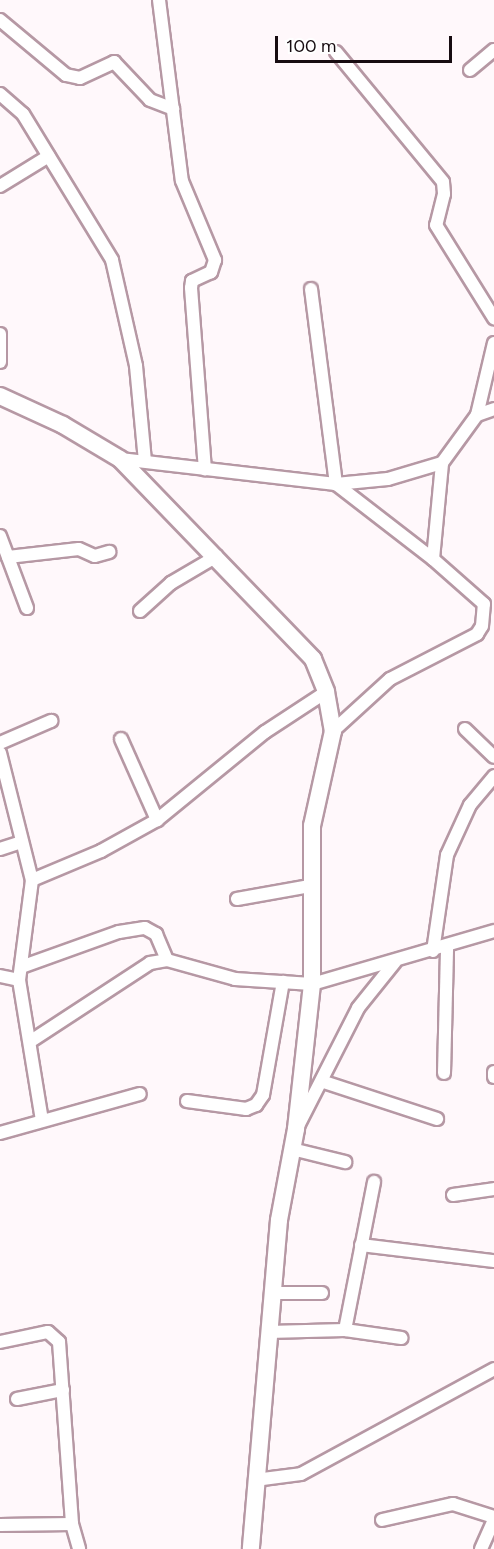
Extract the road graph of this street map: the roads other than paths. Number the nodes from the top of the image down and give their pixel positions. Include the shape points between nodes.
1 (159, 0) edge
2 (2, 27) edge
3 (494, 50) edge
4 (336, 52) dead end
5 (470, 70) dead end
6 (0, 94) edge
7 (173, 109) junction
8 (49, 156) junction
9 (0, 186) edge
10 (311, 289) dead end
11 (494, 318) edge
12 (0, 334) edge
13 (494, 343) edge
14 (0, 362) edge
15 (0, 396) edge
16 (494, 409) edge
17 (477, 415) junction
18 (120, 459) junction
19 (145, 461) junction
20 (442, 463) junction
21 (206, 469) junction
22 (336, 484) junction
23 (0, 536) edge
24 (109, 552) dead end
25 (217, 556) junction
26 (8, 557) junction
27 (433, 559) junction
28 (489, 602) edge
29 (27, 608) dead end
30 (140, 611) dead end
31 (326, 692) junction
32 (51, 721) dead end
33 (465, 729) dead end
34 (333, 731) junction
35 (121, 739) dead end
36 (0, 743) edge
37 (0, 753) edge
38 (494, 757) edge
39 (494, 776) edge
40 (157, 820) junction
41 (22, 842) junction
42 (0, 849) edge
43 (32, 880) junction
44 (310, 886) junction
45 (237, 899) dead end
46 (494, 931) edge
47 (447, 947) junction
48 (433, 951) junction
49 (167, 960) junction
50 (396, 961) junction
51 (20, 973) junction
52 (0, 976) edge
53 (284, 982) junction
54 (312, 984) junction
55 (31, 1041) junction
56 (494, 1072) edge
57 (444, 1073) dead end
58 (494, 1077) edge
59 (324, 1082) junction
60 (140, 1094) dead end
61 (187, 1101) dead end
62 (437, 1119) dead end
63 (42, 1120) junction
64 (296, 1129) junction
65 (0, 1133) edge
66 (292, 1149) junction
67 (345, 1162) dead end
68 (374, 1182) dead end
69 (494, 1189) edge
70 (453, 1195) dead end
71 (361, 1245) junction
72 (494, 1261) edge
73 (272, 1293) junction
74 (322, 1293) dead end
75 (345, 1330) junction
76 (268, 1332) junction
77 (401, 1338) dead end
78 (0, 1342) edge
79 (494, 1369) edge
80 (63, 1390) junction
81 (16, 1400) dead end
82 (255, 1480) junction
83 (494, 1518) edge
84 (382, 1520) dead end
85 (72, 1524) junction
86 (0, 1526) edge
87 (79, 1549) edge
88 (251, 1549) edge
89 (481, 1549) edge

1 - 7 street
2 - 7 street via 66,75 80,78 114,62 150,100
3 - 5 street
4 - 11 street via 442,182 444,194 436,225
6 - 8 street via 24,114
7 - 21 street via 182,181 215,260 211,272 192,281 191,288
8 - 9 street
8 - 19 street via 112,260 136,366
10 - 22 street
12 - 14 street
13 - 17 street
15 - 18 main road via 63,425
16 - 17 street
17 - 20 street
18 - 19 street
18 - 25 main road
19 - 21 street
20 - 22 street via 388,479
20 - 27 street
21 - 22 street
22 - 27 street
23 - 26 street
24 - 26 street via 95,556 79,549
25 - 30 street via 171,583
25 - 31 main road via 313,659
26 - 29 street
27 - 28 street
28 - 34 street via 477,634 390,680
31 - 34 main road
31 - 40 street via 265,732
32 - 36 street
33 - 38 street
34 - 44 main road via 312,826
35 - 40 street
37 - 41 street
39 - 48 street via 470,805 447,855
40 - 43 street via 101,852
41 - 42 street
41 - 43 street
43 - 51 street
44 - 45 street
44 - 54 main road
46 - 47 street
47 - 48 street
47 - 57 street
48 - 50 street
49 - 51 street via 156,934 145,928 119,932
49 - 53 street via 236,979
49 - 55 street via 150,963
50 - 54 street
50 - 59 street via 358,1008
51 - 52 street
51 - 55 street
53 - 54 street
53 - 61 street via 263,1095 256,1106 246,1110
54 - 64 main road
55 - 63 street
56 - 58 street
59 - 62 street
59 - 64 street
60 - 63 street
63 - 65 street
64 - 66 main road
66 - 67 street
66 - 73 main road via 279,1220
68 - 71 street
69 - 70 street
71 - 72 street
71 - 75 street
73 - 74 street
73 - 76 main road
75 - 76 street
75 - 77 street
76 - 82 main road
78 - 80 street via 48,1332 55,1335
79 - 82 street via 301,1474
80 - 81 street
80 - 85 street
82 - 88 main road
83 - 84 street via 453,1504
83 - 89 street
85 - 86 street
85 - 87 street

